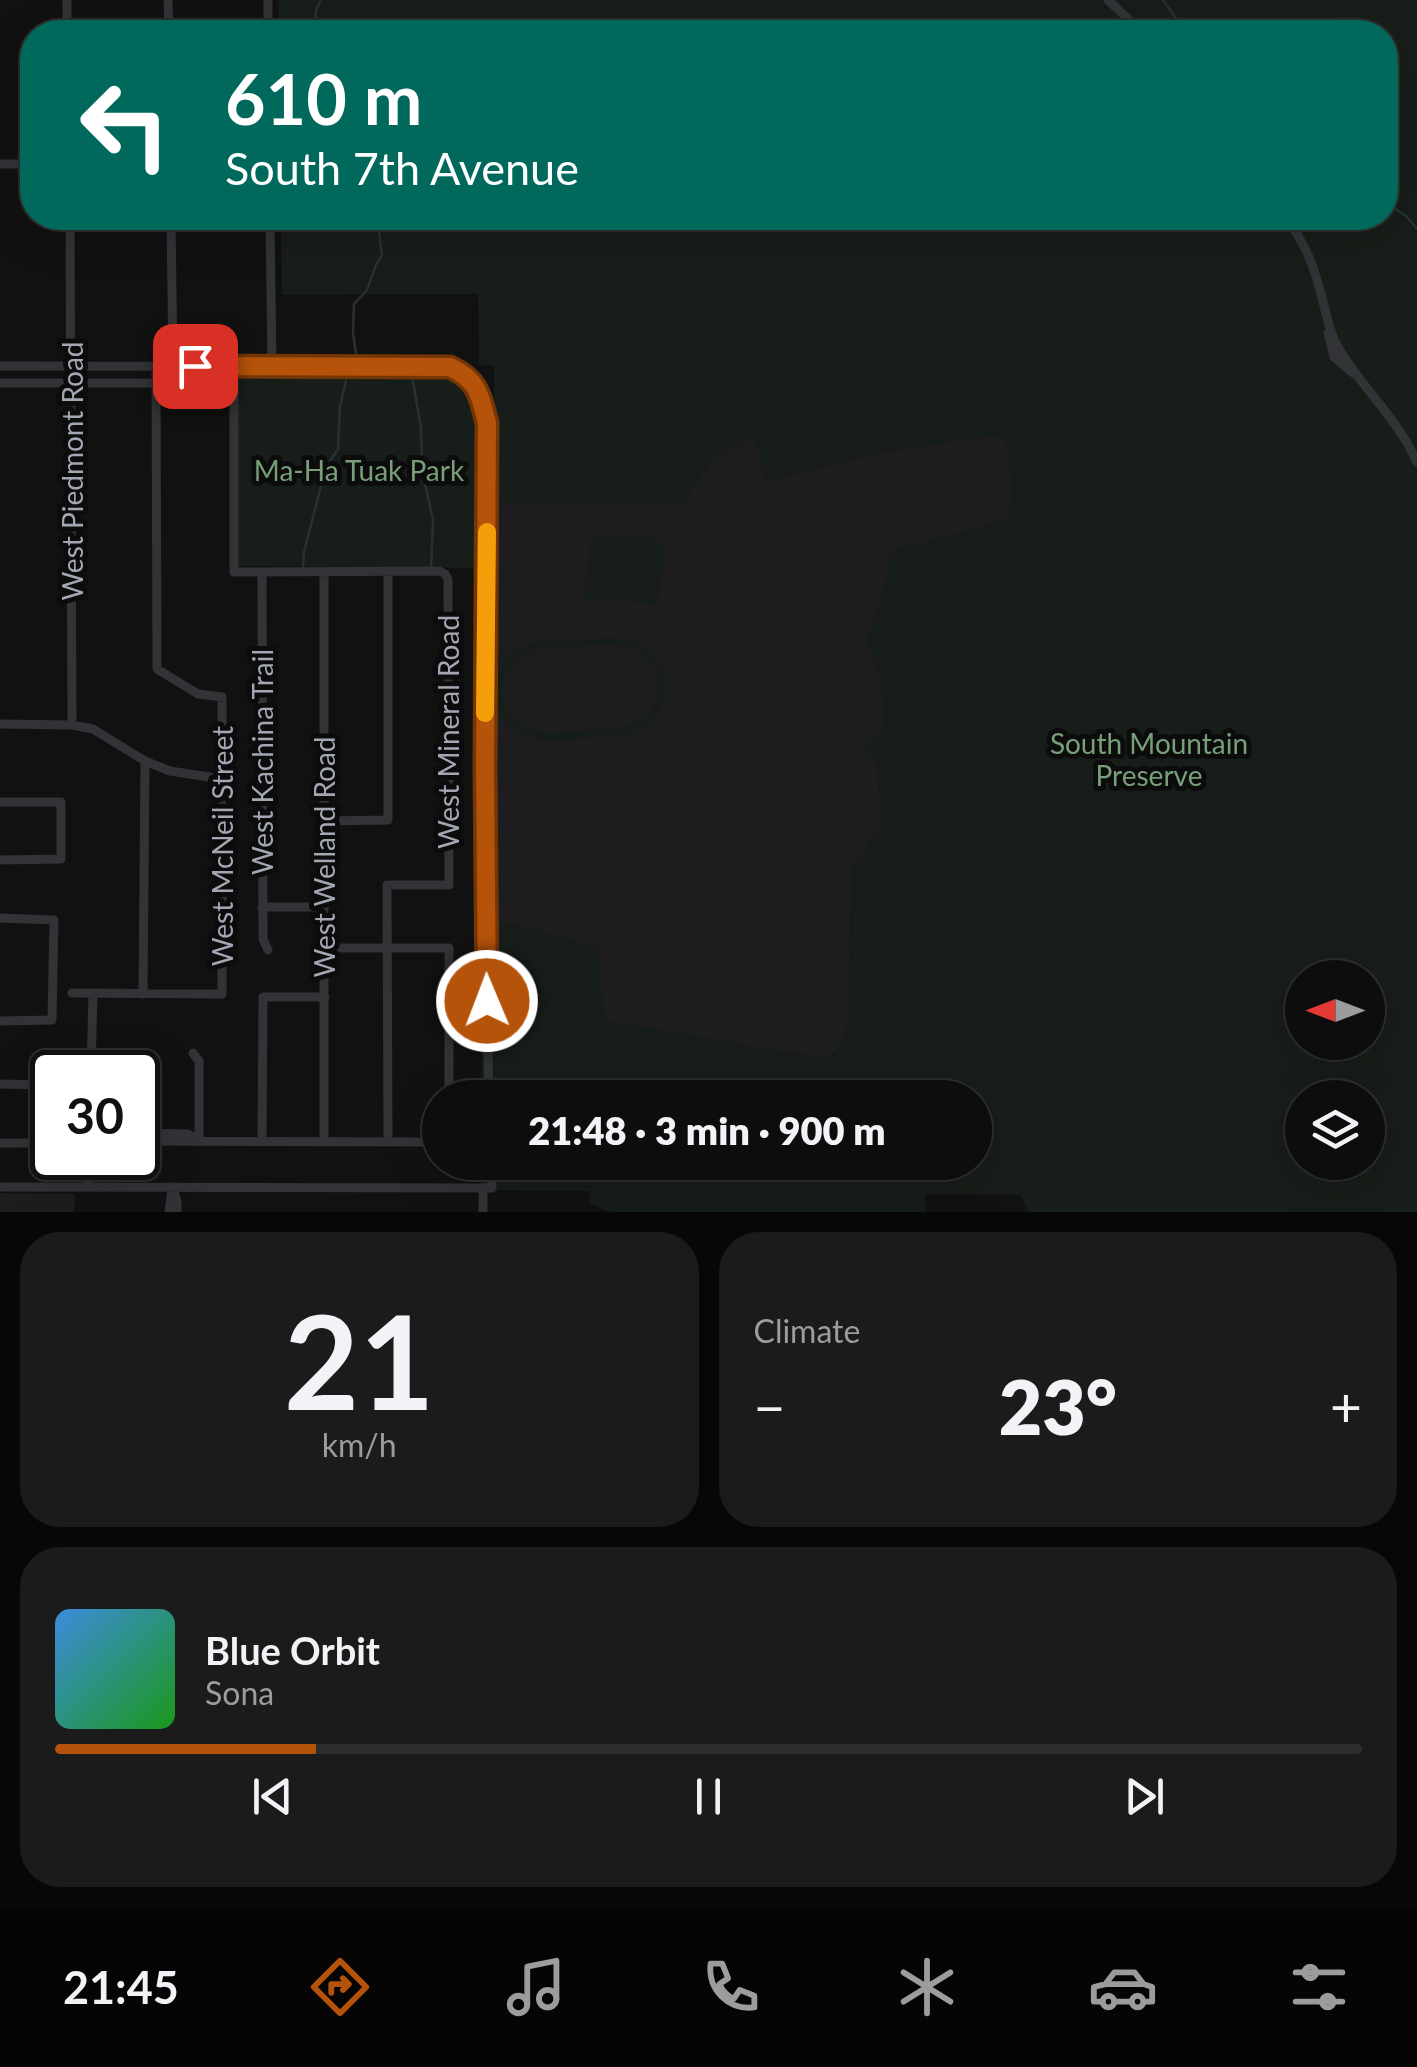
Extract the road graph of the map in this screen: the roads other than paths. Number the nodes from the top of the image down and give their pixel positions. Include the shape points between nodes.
1 (1108, 0) edge
2 (1129, 20) edge
3 (70, 230) edge
4 (171, 230) edge
5 (270, 230) edge
6 (1295, 230) edge
7 (0, 366) edge
8 (71, 366) junction
9 (156, 366) junction
10 (173, 366) junction
11 (234, 367) junction
12 (272, 367) junction
13 (72, 382) junction
14 (156, 382) junction
15 (0, 383) edge
16 (1417, 462) edge
17 (262, 572) junction
18 (324, 572) junction
19 (388, 572) junction
20 (0, 724) edge
21 (72, 724) junction
22 (145, 761) junction
23 (222, 779) junction
24 (0, 802) edge
25 (324, 821) junction
26 (0, 860) edge
27 (262, 907) junction
28 (324, 907) junction
29 (0, 918) edge
30 (325, 948) junction
31 (386, 948) junction
32 (268, 950) dead end
33 (72, 993) dead end
34 (94, 994) junction
35 (143, 994) junction
36 (324, 997) junction
37 (0, 1021) edge
38 (92, 1050) edge
39 (193, 1053) dead end
40 (448, 1080) edge
41 (489, 1080) edge
42 (0, 1084) edge
43 (30, 1085) edge
44 (160, 1138) edge
45 (199, 1140) junction
46 (262, 1141) junction
47 (388, 1141) junction
48 (324, 1142) junction
49 (422, 1142) edge
50 (0, 1143) edge
51 (30, 1143) edge
52 (88, 1180) edge
53 (488, 1180) edge
54 (0, 1186) edge
55 (88, 1187) junction
56 (173, 1187) junction
57 (487, 1188) junction
58 (169, 1212) edge
59 (177, 1212) edge
60 (483, 1212) edge

1 - 2 street
3 - 8 street, West Piedmont Road
4 - 10 street
5 - 12 street
6 - 16 street via 1311,259 1336,344
7 - 8 street
8 - 9 street
8 - 13 street, West Piedmont Road
9 - 10 street
9 - 14 street
10 - 11 street
11 - 12 street
11 - 14 street via 212,381
11 - 17 street via 234,572
12 - 41 street via 450,367 478,389 487,423
13 - 14 street
13 - 15 street
13 - 21 street, West Piedmont Road
14 - 23 street, West McNeil Street via 157,669 198,694 222,697
17 - 18 street
17 - 27 street, West Kachina Trail
18 - 19 street
18 - 25 street, West Welland Road
19 - 25 street via 388,820
19 - 31 street, West Mineral Road via 440,572 448,578 449,885 386,885
20 - 21 street
21 - 22 street via 101,732
22 - 23 street
22 - 35 street
23 - 35 street, West McNeil Street via 222,994
24 - 26 street via 61,802 60,859
25 - 28 street, West Welland Road
27 - 28 street
27 - 32 street, West Kachina Trail
28 - 30 street, West Welland Road
29 - 37 street via 54,920 52,1020
30 - 31 street
30 - 36 street, West Welland Road
31 - 40 street via 449,948
31 - 47 street
33 - 34 street
34 - 35 street
34 - 38 street
36 - 46 street via 263,997
36 - 48 street, West Welland Road
39 - 45 street via 199,1061
42 - 43 street
44 - 45 street
45 - 46 street
46 - 48 street
47 - 48 street
47 - 49 street
50 - 51 street
52 - 55 street
53 - 57 street
54 - 55 street
55 - 56 street
56 - 57 street
56 - 58 street
56 - 59 street
57 - 60 street

